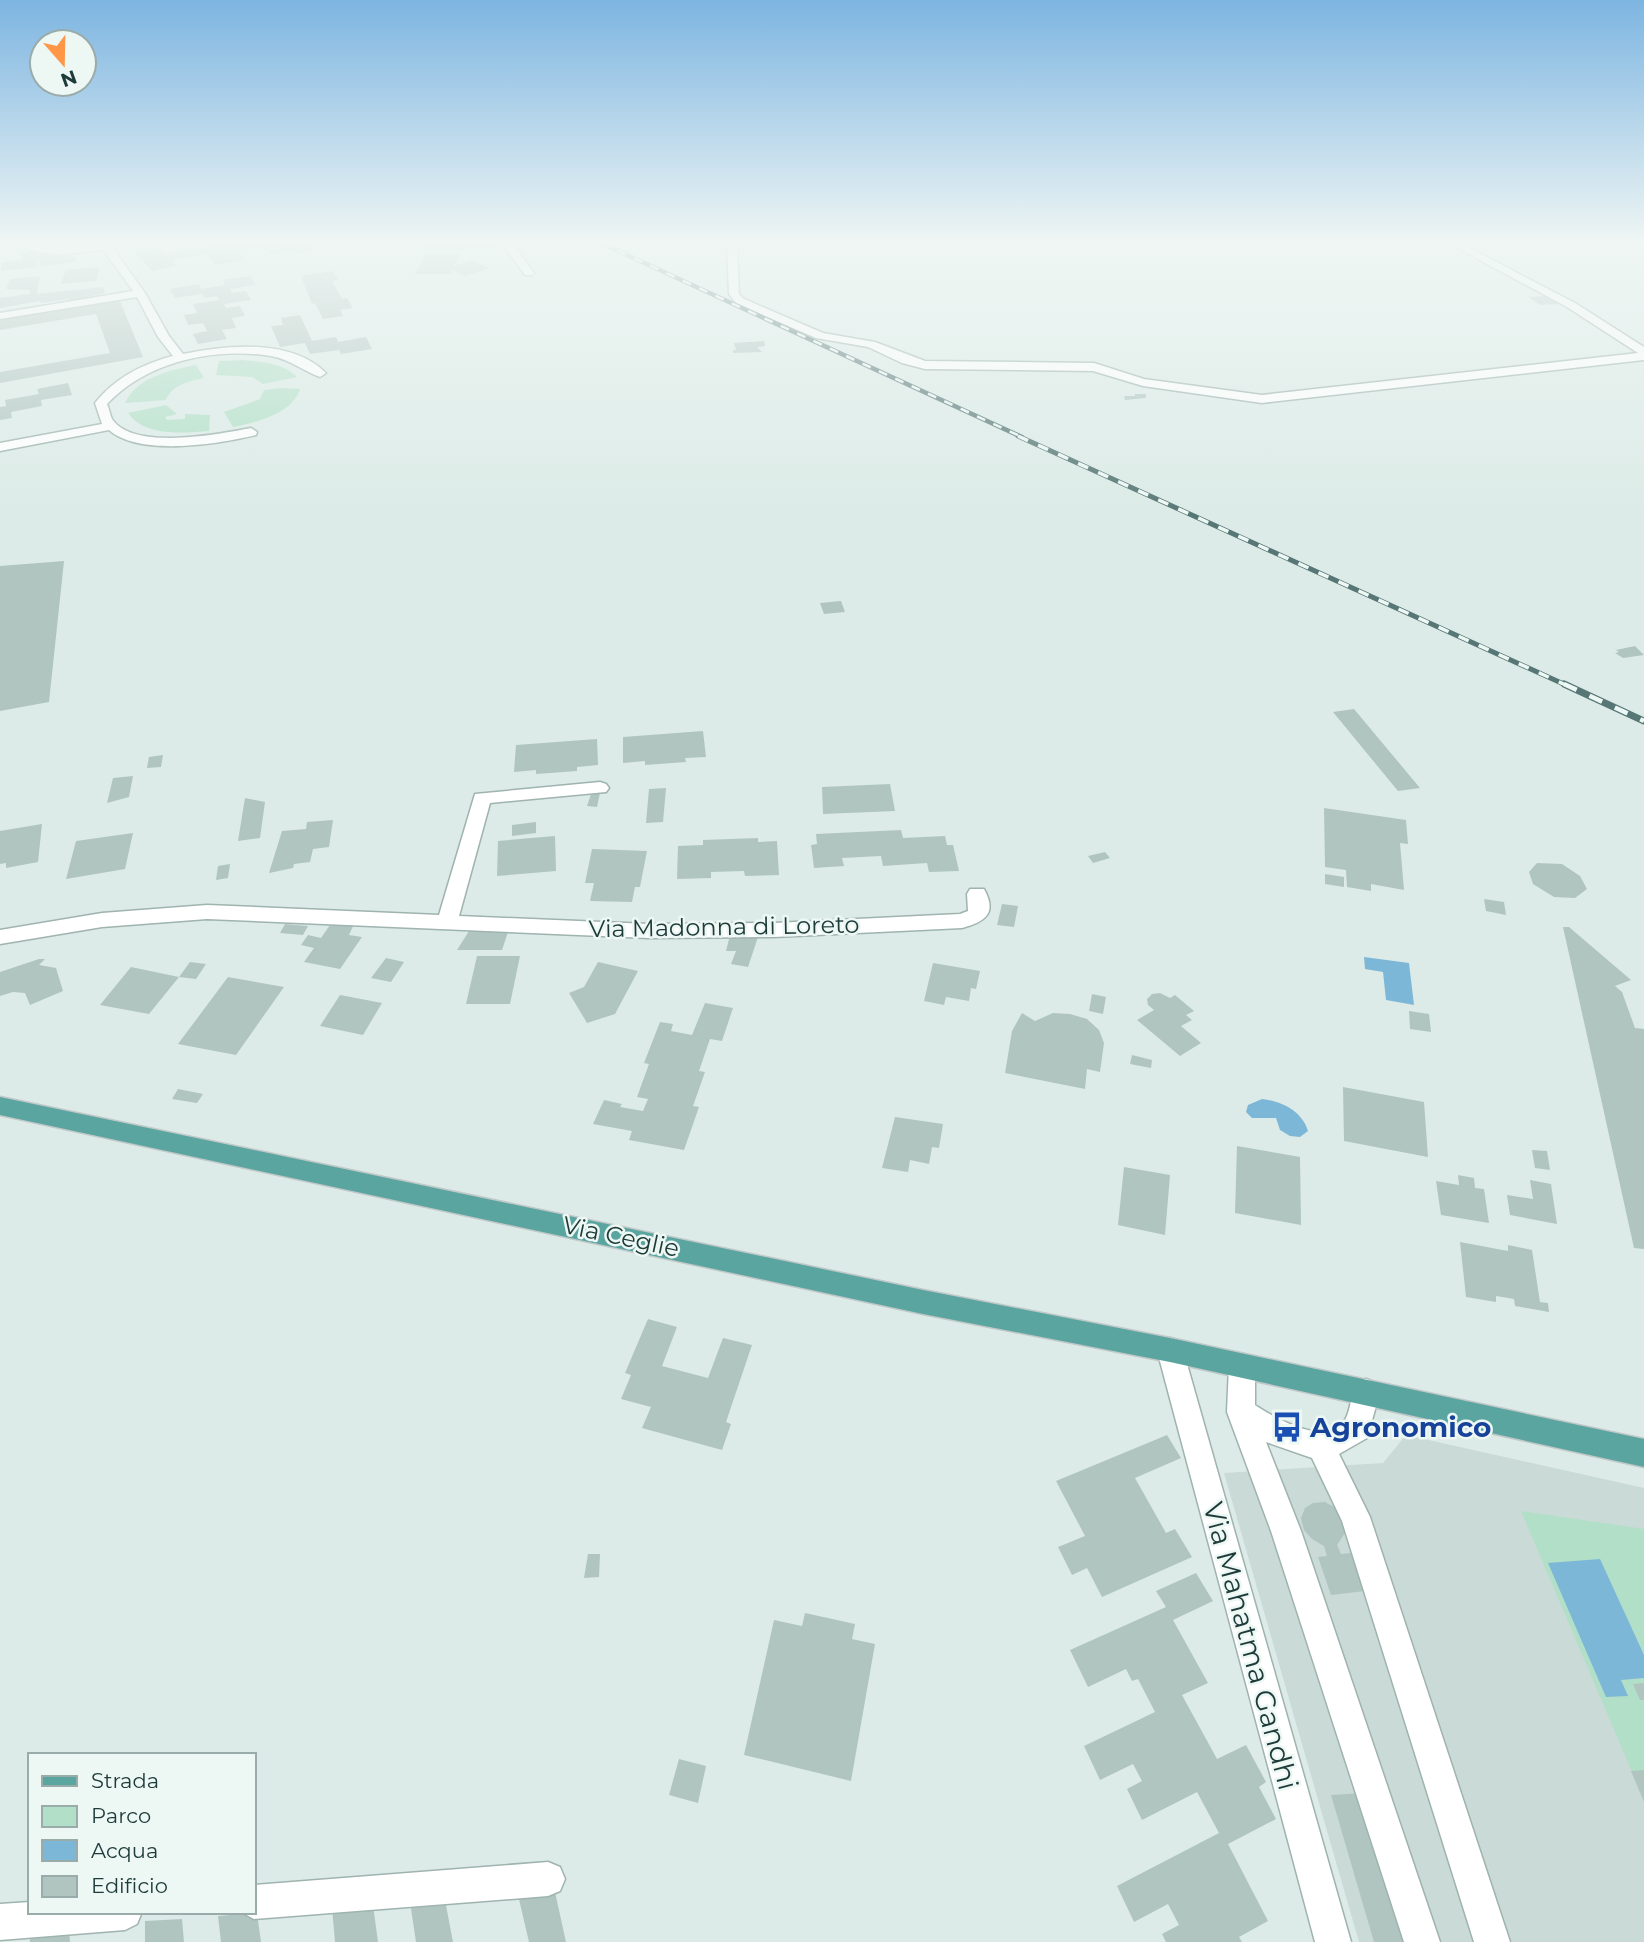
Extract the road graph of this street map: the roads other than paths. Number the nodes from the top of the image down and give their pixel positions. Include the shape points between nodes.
1 (162, 334) edge
2 (815, 334) edge
3 (1614, 334) edge
4 (1644, 354) edge
5 (181, 359) junction
6 (320, 373) dead end
7 (105, 421) junction
8 (250, 432) dead end
9 (0, 434) edge
10 (0, 447) edge
11 (600, 788) dead end
12 (977, 894) dead end
13 (447, 923) junction
14 (0, 937) edge
15 (0, 1106) edge
16 (1170, 1350) junction
17 (1242, 1366) junction
18 (1366, 1392) junction
19 (1241, 1412) junction
20 (1320, 1444) junction
21 (1644, 1453) edge
22 (548, 1879) dead end
23 (256, 1902) edge
24 (100, 1914) edge
25 (0, 1922) edge
26 (1332, 1942) edge
27 (1422, 1942) edge
28 (1492, 1942) edge

1 - 5 street
2 - 4 street via 871,344 925,365 1094,367 1143,382 1262,400
3 - 4 street
5 - 6 street via 266,352 302,360
5 - 7 street via 116,385 101,403
7 - 8 street via 126,434 162,441
7 - 9 street
7 - 10 street
11 - 13 street via 482,797
12 - 13 street, Via Madonna di Loreto via 978,915 962,921 663,931
13 - 14 street, Via Madonna di Loreto via 207,912 102,920
15 - 16 main road, Via Ceglie
16 - 17 main road, Via Ceglie
16 - 26 street, Via Mahatma Gandhi
17 - 18 main road, Via Ceglie
17 - 19 street
18 - 20 street via 1357,1429 1338,1441
18 - 21 main road
19 - 20 street via 1279,1436
19 - 27 street via 1286,1531
20 - 28 street via 1355,1517
22 - 23 street
24 - 25 street

